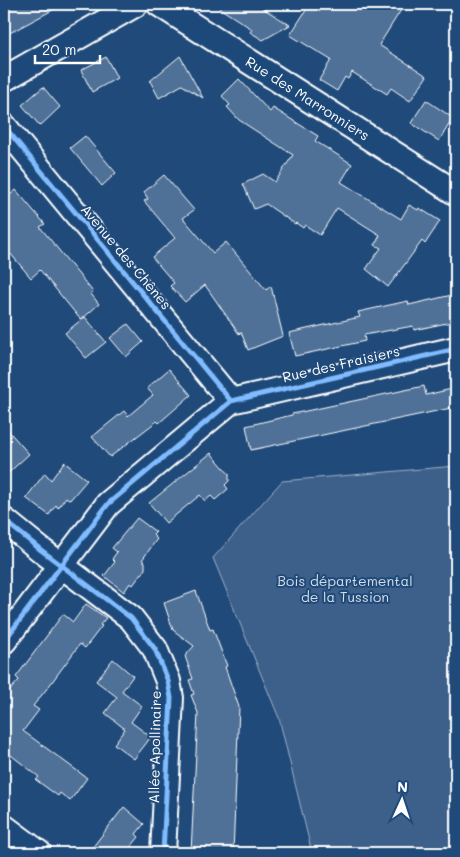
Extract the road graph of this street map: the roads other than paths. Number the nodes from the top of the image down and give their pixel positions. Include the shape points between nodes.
1 (136, 4) edge
2 (159, 4) edge
3 (4, 79) edge
4 (4, 126) edge
5 (456, 194) edge
6 (456, 349) edge
7 (230, 401) junction
8 (4, 520) edge
9 (62, 566) junction
10 (4, 641) edge
11 (4, 827) edge
12 (38, 853) edge
13 (163, 853) edge

1 - 3 street
2 - 5 street, Rue des Marronniers
4 - 7 street, Avenue des Chênes
6 - 7 street, Rue des Fraisiers
7 - 9 street via 108,504
8 - 9 street, Allée Apollinaire
9 - 10 street
9 - 13 street, Allée Apollinaire via 131,618 154,649 168,681 171,698
11 - 12 street

